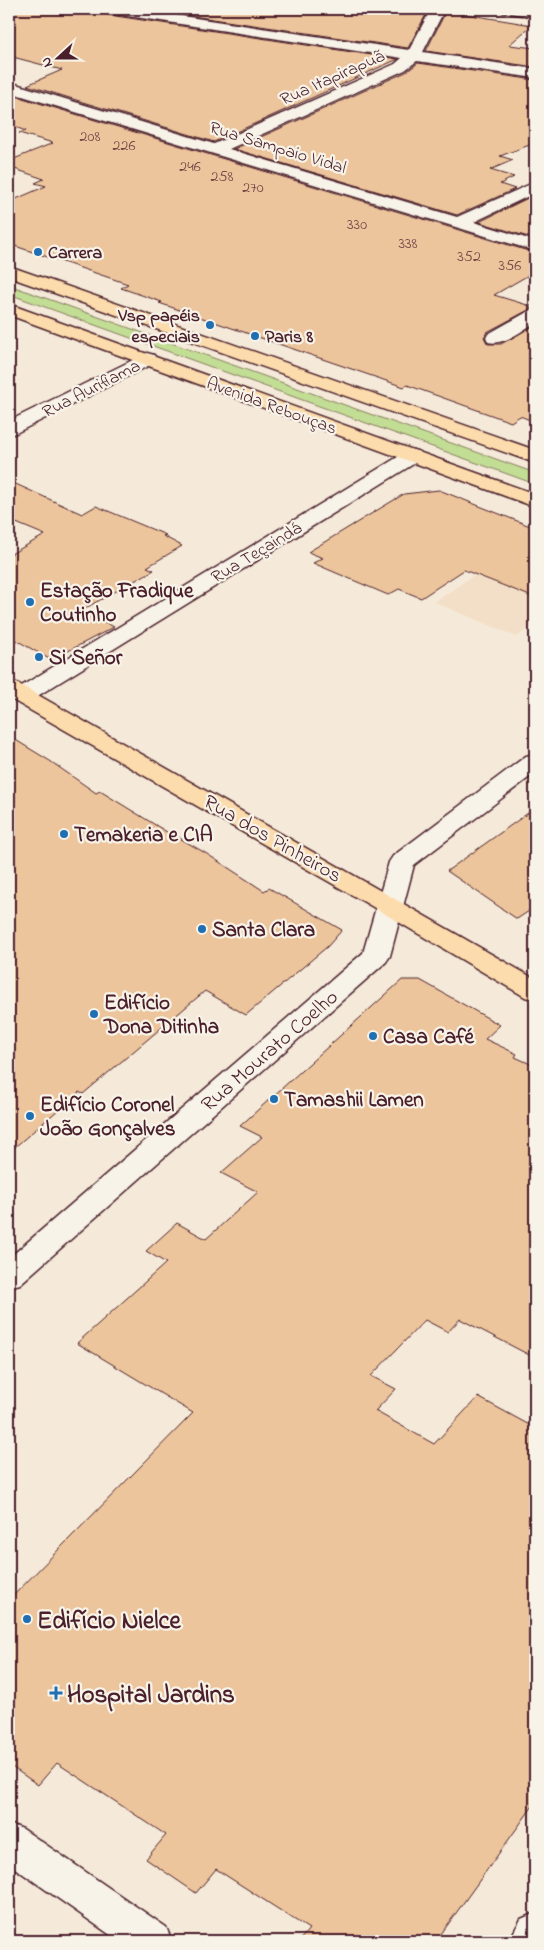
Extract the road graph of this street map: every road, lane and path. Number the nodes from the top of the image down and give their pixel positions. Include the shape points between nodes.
1 (109, 9) edge
2 (438, 9) edge
3 (508, 9) edge
4 (535, 13) edge
5 (414, 56) junction
6 (535, 74) edge
7 (9, 87) edge
8 (215, 149) junction
9 (535, 187) edge
10 (460, 222) junction
11 (535, 246) edge
12 (9, 271) edge
13 (9, 309) edge
14 (535, 315) edge
15 (495, 338) dead end
16 (147, 359) junction
17 (9, 429) edge
18 (413, 456) junction
19 (535, 457) edge
20 (535, 501) edge
21 (16, 691) edge
22 (535, 761) edge
23 (389, 905) junction
24 (535, 991) edge
25 (9, 1276) edge
26 (9, 1842) edge
27 (535, 1932) edge
28 (152, 1941) edge
29 (529, 1941) edge

1 - 5 street
2 - 5 street, Rua Itapirapuã
3 - 4 street
5 - 6 street
5 - 8 street, Rua Itapirapuã via 400,68 381,77
7 - 8 street, Rua Sampaio Vidal
8 - 10 street, Rua Sampaio Vidal
9 - 10 street
10 - 11 street, Rua Sampaio Vidal
12 - 19 main road, Avenida Rebouças
13 - 16 main road, Avenida Rebouças
14 - 15 street
16 - 17 street, Rua Auriflama
16 - 18 main road, Avenida Rebouças
18 - 20 main road, Avenida Rebouças
18 - 21 street, Rua Teçaindá
21 - 23 main road, Rua dos Pinheiros
22 - 23 street, Rua Mourato Coelho via 402,862
23 - 24 main road, Rua dos Pinheiros
23 - 25 street, Rua Mourato Coelho via 376,956
26 - 28 street
27 - 29 street

